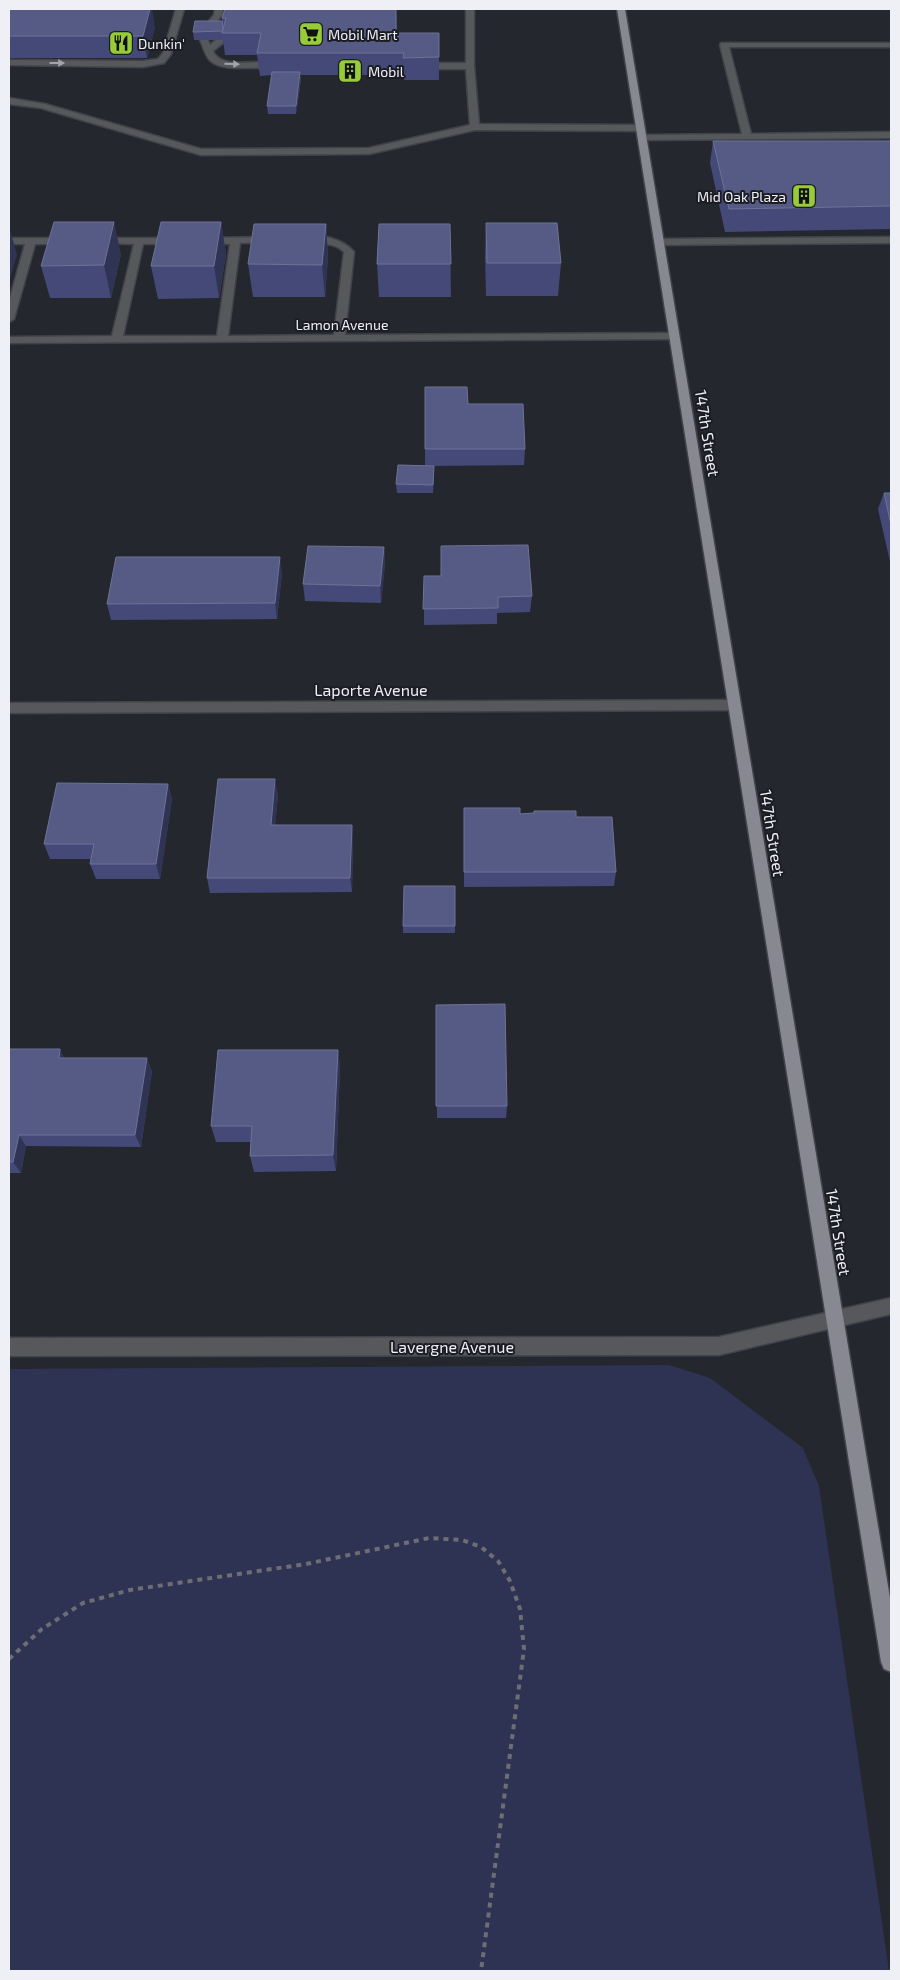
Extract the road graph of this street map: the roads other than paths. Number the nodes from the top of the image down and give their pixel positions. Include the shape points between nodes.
1 (180, 9) edge
2 (470, 9) edge
3 (621, 9) edge
4 (219, 15) edge
5 (207, 28) edge
6 (204, 40) edge
7 (220, 41) edge
8 (891, 45) edge
9 (208, 51) junction
10 (9, 63) edge
11 (262, 64) edge
12 (439, 66) edge
13 (470, 66) junction
14 (9, 101) edge
15 (475, 127) junction
16 (641, 133) junction
17 (891, 135) edge
18 (747, 137) junction
19 (282, 240) edge
20 (301, 240) edge
21 (891, 240) edge
22 (9, 241) edge
23 (30, 241) junction
24 (139, 241) junction
25 (235, 241) junction
26 (659, 242) junction
27 (9, 319) edge
28 (674, 336) junction
29 (339, 338) junction
30 (117, 339) junction
31 (222, 339) junction
32 (9, 340) edge
33 (734, 705) junction
34 (9, 708) edge
35 (891, 1306) edge
36 (835, 1320) junction
37 (9, 1347) edge
38 (891, 1662) edge

10 -> 1 street via 143,64 161,61 167,54
2 - 13 street
3 - 16 main road, 147th Street
4 - 5 street
6 - 9 street
7 - 9 street
8 - 18 street via 724,45
9 -> 11 street via 212,58 224,64
12 - 13 street
13 - 15 street
14 - 15 street via 42,106 201,152 368,151
15 - 16 street
16 - 18 street
16 - 26 main road, 147th Street
17 - 18 street
19 - 25 street
20 - 29 street via 329,240 343,244 349,252
21 - 26 street
22 - 23 street
23 - 24 street
23 - 27 street
24 - 25 street
24 - 30 street
25 - 31 street
26 - 28 main road, 147th Street
28 - 29 street, Lamon Avenue
28 - 33 main road, 147th Street
29 - 31 street, Lamon Avenue
30 - 31 street, Lamon Avenue
30 - 32 street, Lamon Avenue
33 - 34 street, Laporte Avenue
33 - 36 main road, 147th Street
35 - 36 street, Lavergne Avenue
36 - 37 street, Lavergne Avenue via 719,1346
36 - 38 main road, 147th Street

